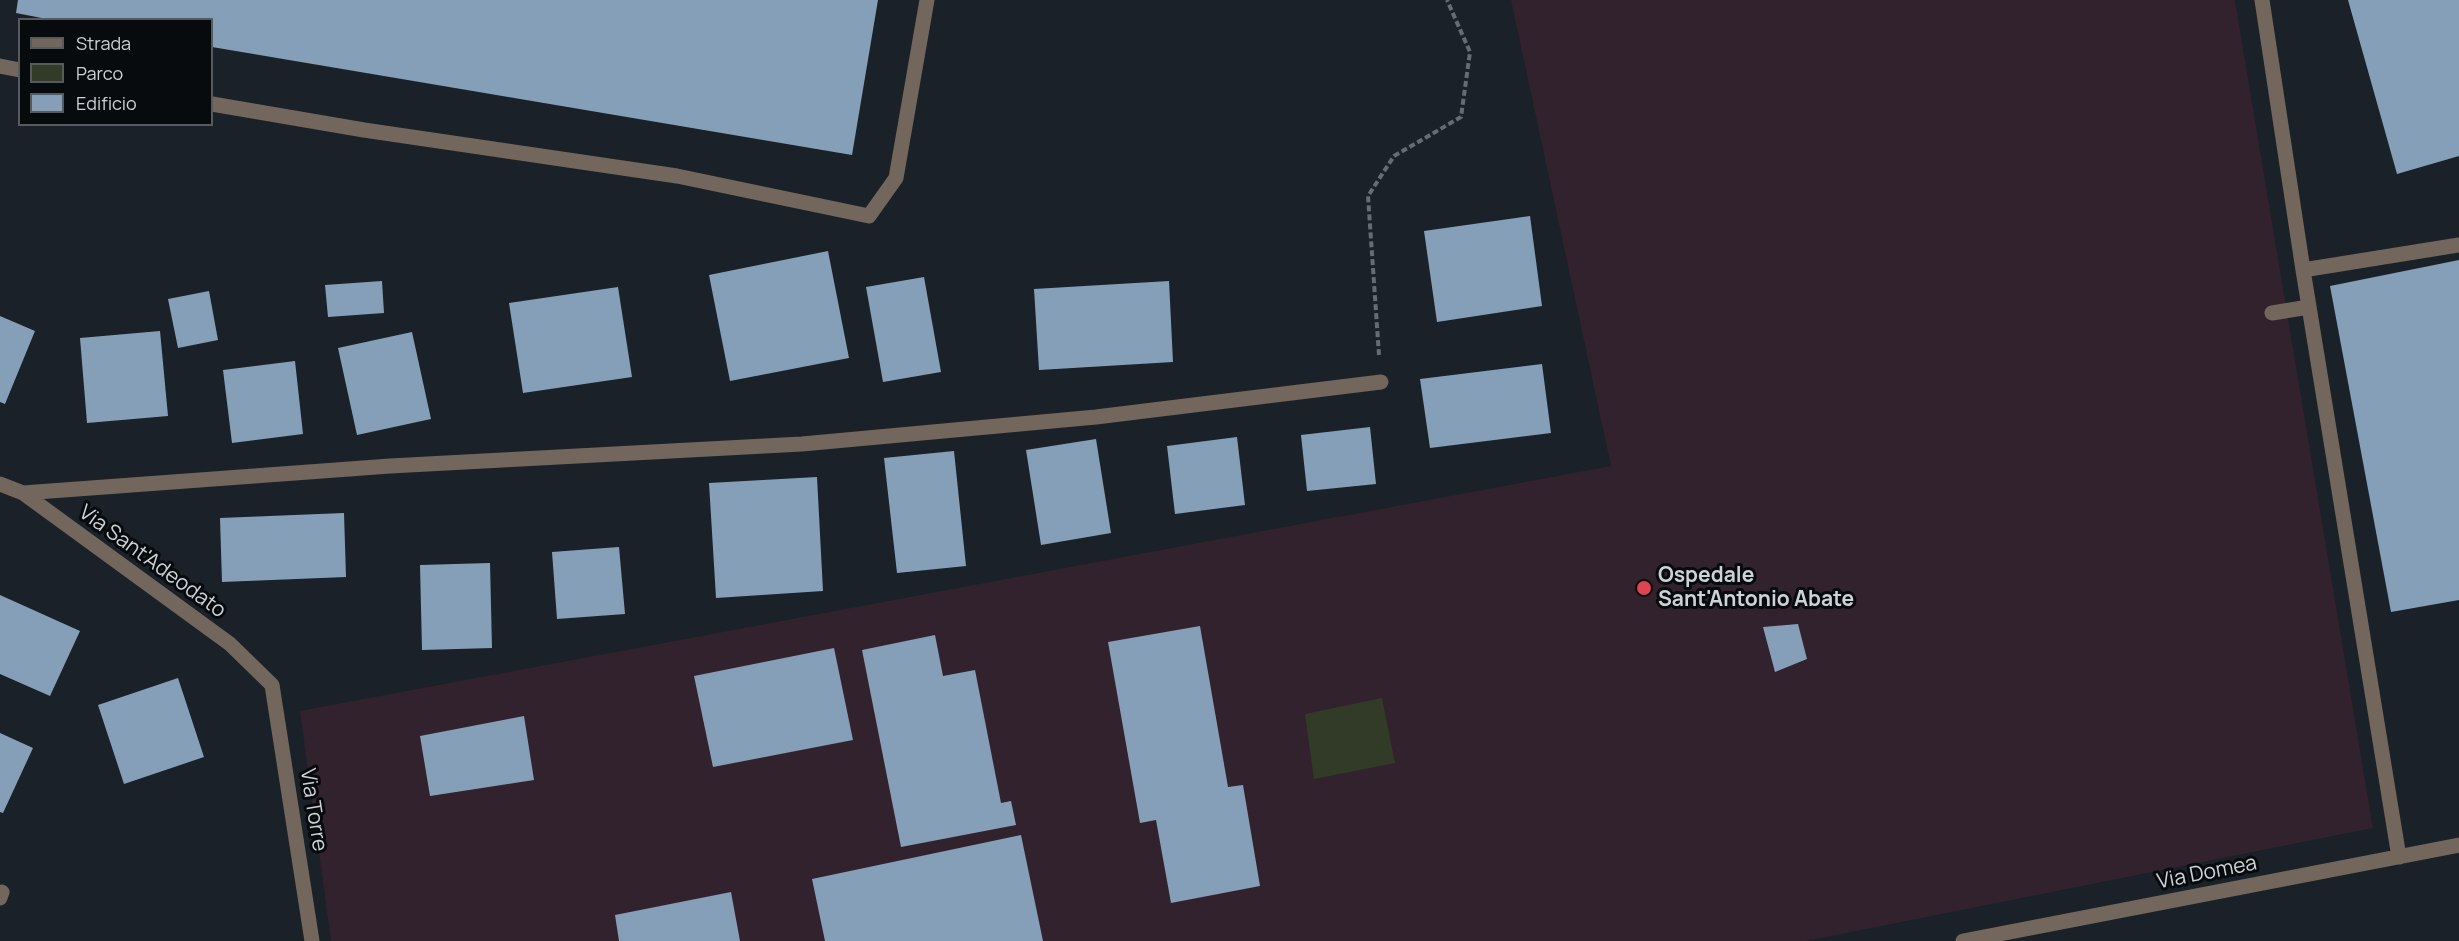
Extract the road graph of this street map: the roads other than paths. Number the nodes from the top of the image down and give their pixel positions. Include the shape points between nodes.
1 (927, 0) edge
2 (2262, 0) edge
3 (0, 66) edge
4 (18, 70) edge
5 (213, 104) edge
6 (2459, 245) edge
7 (2303, 270) junction
8 (2309, 307) junction
9 (2272, 313) dead end
10 (1381, 382) road end
11 (0, 484) edge
12 (23, 493) junction
13 (272, 685) joint
14 (2459, 845) edge
15 (2399, 857) junction
16 (312, 941) edge
17 (1962, 941) edge

1 - 5 street via 896,178 869,216 676,176
2 - 7 street
3 - 4 street
6 - 7 street
7 - 8 street
8 - 9 street
8 - 15 street
10 - 12 street via 1096,417 802,444 390,466
11 - 12 street, Via Sant'Adeodato
12 - 13 street, Via Sant'Adeodato via 230,644
13 - 16 street, Via Torre
14 - 15 street, Via Domea
15 - 17 street, Via Domea

